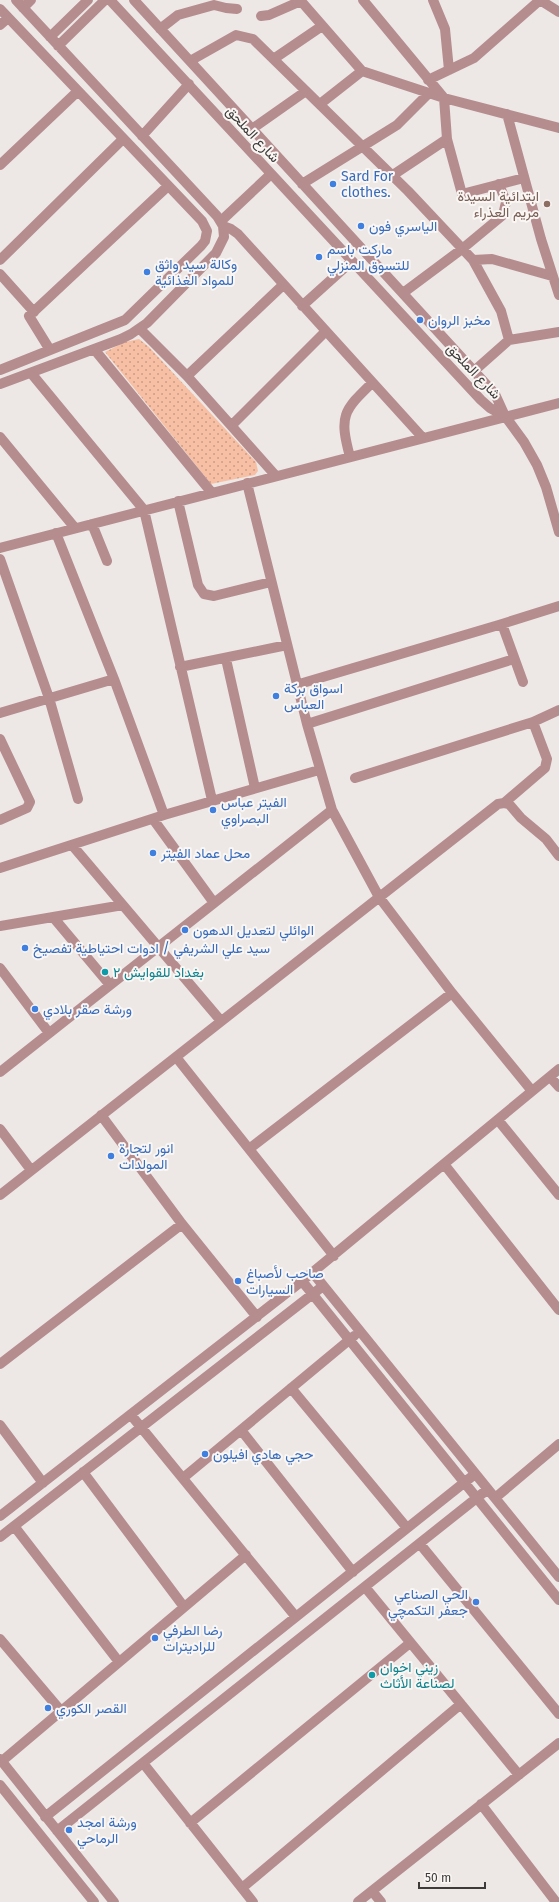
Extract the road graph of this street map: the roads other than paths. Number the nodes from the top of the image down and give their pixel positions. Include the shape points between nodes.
1 (16, 0) edge
2 (31, 0) edge
3 (88, 0) edge
4 (105, 0) edge
5 (110, 0) edge
6 (364, 0) edge
7 (433, 0) edge
8 (540, 0) edge
9 (137, 1) edge
10 (301, 1) edge
11 (23, 8) junction
12 (0, 9) edge
13 (237, 9) dead end
14 (559, 12) edge
15 (261, 16) dead end
16 (8, 18) junction
17 (0, 25) edge
18 (156, 25) junction
19 (322, 26) junction
20 (140, 32) junction
21 (50, 37) junction
22 (169, 39) junction
23 (58, 46) junction
24 (157, 50) junction
25 (275, 58) junction
26 (190, 61) junction
27 (449, 70) junction
28 (362, 71) junction
29 (428, 80) junction
30 (189, 84) junction
31 (78, 91) junction
32 (306, 91) junction
33 (429, 93) junction
34 (107, 98) junction
35 (444, 98) junction
36 (320, 104) junction
37 (95, 109) junction
38 (507, 114) junction
39 (559, 128) edge
40 (252, 129) junction
41 (142, 136) junction
42 (123, 139) junction
43 (447, 139) junction
44 (363, 146) junction
45 (0, 166) edge
46 (271, 174) junction
47 (393, 175) junction
48 (524, 178) junction
49 (302, 184) junction
50 (499, 184) junction
51 (168, 186) junction
52 (222, 223) junction
53 (462, 249) junction
54 (0, 260) edge
55 (473, 260) junction
56 (352, 261) junction
57 (0, 274) edge
58 (552, 276) junction
59 (283, 285) junction
60 (403, 293) junction
61 (559, 295) edge
62 (302, 306) junction
63 (34, 312) junction
64 (140, 329) junction
65 (326, 331) junction
66 (559, 332) edge
67 (509, 340) junction
68 (62, 345) junction
69 (94, 349) junction
70 (50, 350) junction
71 (69, 359) junction
72 (0, 370) edge
73 (474, 371) junction
74 (31, 373) junction
75 (186, 376) junction
76 (372, 383) junction
77 (0, 384) edge
78 (559, 403) edge
79 (505, 416) junction
80 (232, 425) junction
81 (0, 437) edge
82 (422, 438) junction
83 (350, 457) junction
84 (276, 476) junction
85 (247, 484) junction
86 (212, 492) junction
87 (178, 501) junction
88 (144, 510) junction
89 (92, 524) junction
90 (75, 528) junction
91 (559, 532) edge
92 (56, 533) junction
93 (1, 545) edge
94 (0, 559) edge
95 (107, 561) dead end
96 (271, 582) junction
97 (559, 606) edge
98 (502, 624) junction
99 (287, 645) junction
100 (226, 659) junction
101 (514, 659) junction
102 (180, 668) junction
103 (114, 679) junction
104 (523, 682) dead end
105 (296, 685) junction
106 (50, 698) junction
107 (559, 710) edge
108 (0, 713) edge
109 (533, 722) junction
110 (307, 724) junction
111 (0, 739) edge
112 (319, 770) junction
113 (355, 778) dead end
114 (255, 788) junction
115 (78, 799) dead end
116 (212, 800) junction
117 (504, 803) junction
118 (332, 810) junction
119 (164, 815) junction
120 (153, 819) junction
121 (0, 820) edge
122 (72, 845) junction
123 (559, 856) edge
124 (0, 868) edge
125 (379, 897) junction
126 (214, 903) junction
127 (123, 906) junction
128 (53, 917) junction
129 (0, 926) edge
130 (158, 948) junction
131 (0, 968) edge
132 (110, 985) junction
133 (452, 994) junction
134 (221, 1021) junction
135 (49, 1033) junction
136 (176, 1057) junction
137 (559, 1069) edge
138 (0, 1072) edge
139 (550, 1076) junction
140 (559, 1086) edge
141 (532, 1091) junction
142 (101, 1115) junction
143 (498, 1120) junction
144 (0, 1129) edge
145 (249, 1149) junction
146 (444, 1164) junction
147 (31, 1170) junction
148 (0, 1195) edge
149 (559, 1196) edge
150 (182, 1224) junction
151 (334, 1256) junction
152 (313, 1273) junction
153 (302, 1281) junction
154 (323, 1286) junction
155 (313, 1294) junction
156 (559, 1310) edge
157 (257, 1317) junction
158 (360, 1331) junction
159 (349, 1340) junction
160 (0, 1364) edge
161 (291, 1388) junction
162 (415, 1399) junction
163 (404, 1408) junction
164 (130, 1415) junction
165 (0, 1425) edge
166 (141, 1428) junction
167 (241, 1430) junction
168 (559, 1444) edge
169 (83, 1472) junction
170 (475, 1474) junction
171 (183, 1478) junction
172 (465, 1482) junction
173 (43, 1483) junction
174 (488, 1490) junction
175 (477, 1498) junction
176 (495, 1498) junction
177 (0, 1516) edge
178 (14, 1526) junction
179 (407, 1528) junction
180 (0, 1537) edge
181 (420, 1544) junction
182 (246, 1555) junction
183 (353, 1572) junction
184 (559, 1577) edge
185 (365, 1587) junction
186 (559, 1600) edge
187 (184, 1607) junction
188 (296, 1617) junction
189 (0, 1640) edge
190 (410, 1643) junction
191 (119, 1662) junction
192 (461, 1704) junction
193 (61, 1711) junction
194 (559, 1714) edge
195 (559, 1743) edge
196 (1, 1760) edge
197 (142, 1763) junction
198 (519, 1775) junction
199 (0, 1785) edge
200 (481, 1804) junction
201 (45, 1817) junction
202 (190, 1823) junction
203 (57, 1831) junction
204 (242, 1888) junction
205 (372, 1891) junction
206 (94, 1902) edge
207 (114, 1902) edge
208 (253, 1902) edge
209 (358, 1902) edge
210 (381, 1902) edge
211 (556, 1902) edge

1 - 11 street
2 - 11 street
3 - 21 street
4 - 23 street
5 - 20 street, شارع الملحق
6 - 29 street
7 - 27 street via 445,29
8 - 14 street
8 - 27 street via 474,58
9 - 18 street, شارع الملحق
10 - 15 street via 283,10
10 - 19 street
11 - 21 street
12 - 16 street
13 - 18 street via 214,5 178,15
16 - 17 street
16 - 31 street
18 - 20 street
18 - 22 street, شارع الملحق
19 - 25 street
19 - 28 street
20 - 24 street, شارع الملحق
21 - 23 street
22 - 24 street via 161,42
22 - 26 street, شارع الملحق
23 - 34 street
24 - 30 street, شارع الملحق
25 - 26 street via 253,38 236,35
25 - 32 street
26 - 40 street, شارع الملحق
27 - 29 street
28 - 33 street
28 - 36 street
29 - 35 street
30 - 41 street
30 - 46 street, شارع الملحق
31 - 37 street
31 - 45 street
32 - 36 street
32 - 40 street
33 - 35 street
33 - 44 street via 397,125
34 - 37 street
34 - 41 street
35 - 38 street
35 - 43 street
36 - 44 street
37 - 42 street
38 - 39 street
38 - 48 street
40 - 49 street, شارع الملحق
41 - 52 street
42 - 51 street
42 - 54 street
43 - 47 street
43 - 50 street via 462,194
44 - 47 street
44 - 49 street
46 - 52 street
46 - 56 street, شارع الملحق
47 - 53 street
48 - 50 street
48 - 58 street
49 - 60 street, شارع الملحق
50 - 53 street via 506,202 503,215
51 - 63 street
51 - 68 street via 206,226 205,241 125,320
52 - 59 street via 235,231
52 - 64 street via 224,237 216,253
53 - 55 street
53 - 60 street
55 - 58 street via 492,259
55 - 67 street via 501,311
56 - 62 street
56 - 79 street, شارع الملحق via 485,405
57 - 63 street
58 - 61 street
59 - 62 street
59 - 75 street
60 - 73 street, شارع الملحق
62 - 65 street
63 - 70 street via 29,316
64 - 69 street
64 - 75 street
65 - 76 street
65 - 80 street
66 - 67 street
67 - 73 street
68 - 70 street
68 - 71 street
69 - 71 street
69 - 86 street
70 - 72 street
71 - 74 street
73 - 79 street, شارع الملحق via 497,397
74 - 77 street
74 - 88 street
75 - 80 street
76 - 82 street
76 - 83 street via 352,402 345,416 343,427
78 - 79 street
79 - 82 street
79 - 91 street via 537,465
80 - 84 street
81 - 90 street
82 - 83 street
83 - 84 street
84 - 85 street
85 - 86 street
85 - 96 street
86 - 87 street
87 - 88 street
87 - 96 street via 198,585 204,594 214,596
88 - 89 street
88 - 102 street
89 - 90 street
89 - 95 street
90 - 92 street
92 - 93 street
92 - 103 street
94 - 106 street
96 - 99 street
97 - 98 street
98 - 101 street
98 - 105 street
99 - 100 street
99 - 105 street
100 - 102 street
100 - 114 street
101 - 104 street
101 - 110 street
102 - 116 street
103 - 106 street
103 - 119 street
105 - 110 street
106 - 108 street
106 - 115 street
107 - 109 street
109 - 113 street
109 - 117 street via 546,756 546,765 542,772
110 - 112 street
111 - 121 street via 30,802 27,808
112 - 114 street
112 - 118 street
114 - 116 street
116 - 119 street
117 - 123 street via 509,804 521,818 540,833
117 - 125 street via 496,806
118 - 125 street
118 - 126 street
119 - 120 street
120 - 122 street
120 - 126 street
122 - 124 street
122 - 127 street
125 - 133 street
125 - 134 street
126 - 130 street
127 - 128 street
127 - 130 street
128 - 129 street
128 - 132 street
130 - 132 street
130 - 134 street
131 - 135 street
132 - 135 street
133 - 141 street
133 - 145 street
134 - 136 street
135 - 138 street
136 - 142 street
136 - 145 street
137 - 139 street
139 - 140 street
139 - 141 street
141 - 143 street
142 - 147 street
142 - 150 street
143 - 146 street
143 - 149 street
144 - 147 street
145 - 151 street
146 - 151 street
146 - 156 street
147 - 148 street
150 - 157 street
150 - 160 street
151 - 152 street
152 - 153 street
152 - 154 street
153 - 155 street
153 - 157 street
154 - 155 street
154 - 158 street
155 - 159 street
155 - 166 street
157 - 164 street
158 - 159 street
158 - 162 street
159 - 161 street
159 - 163 street
161 - 167 street
161 - 179 street
162 - 163 street
162 - 170 street
163 - 172 street
164 - 166 street
164 - 173 street
165 - 173 street
166 - 169 street
166 - 171 street
167 - 171 street
167 - 183 street
168 - 176 street
169 - 178 street
169 - 187 street
170 - 172 street
170 - 174 street
171 - 182 street
172 - 175 street
172 - 179 street
173 - 177 street
174 - 175 street
174 - 176 street
175 - 181 street
175 - 186 street
176 - 184 street
178 - 180 street
178 - 191 street
179 - 183 street
181 - 185 street
181 - 194 street
182 - 187 street
182 - 188 street
183 - 188 street
185 - 190 street
185 - 197 street
187 - 191 street
188 - 201 street
189 - 193 street
190 - 192 street
190 - 202 street
191 - 193 street
192 - 198 street
192 - 204 street
193 - 196 street
195 - 198 street
196 - 201 street
197 - 202 street
197 - 203 street
198 - 200 street
199 - 206 street
200 - 205 street
200 - 211 street
201 - 203 street
202 - 204 street
203 - 207 street
204 - 208 street
205 - 209 street
205 - 210 street

